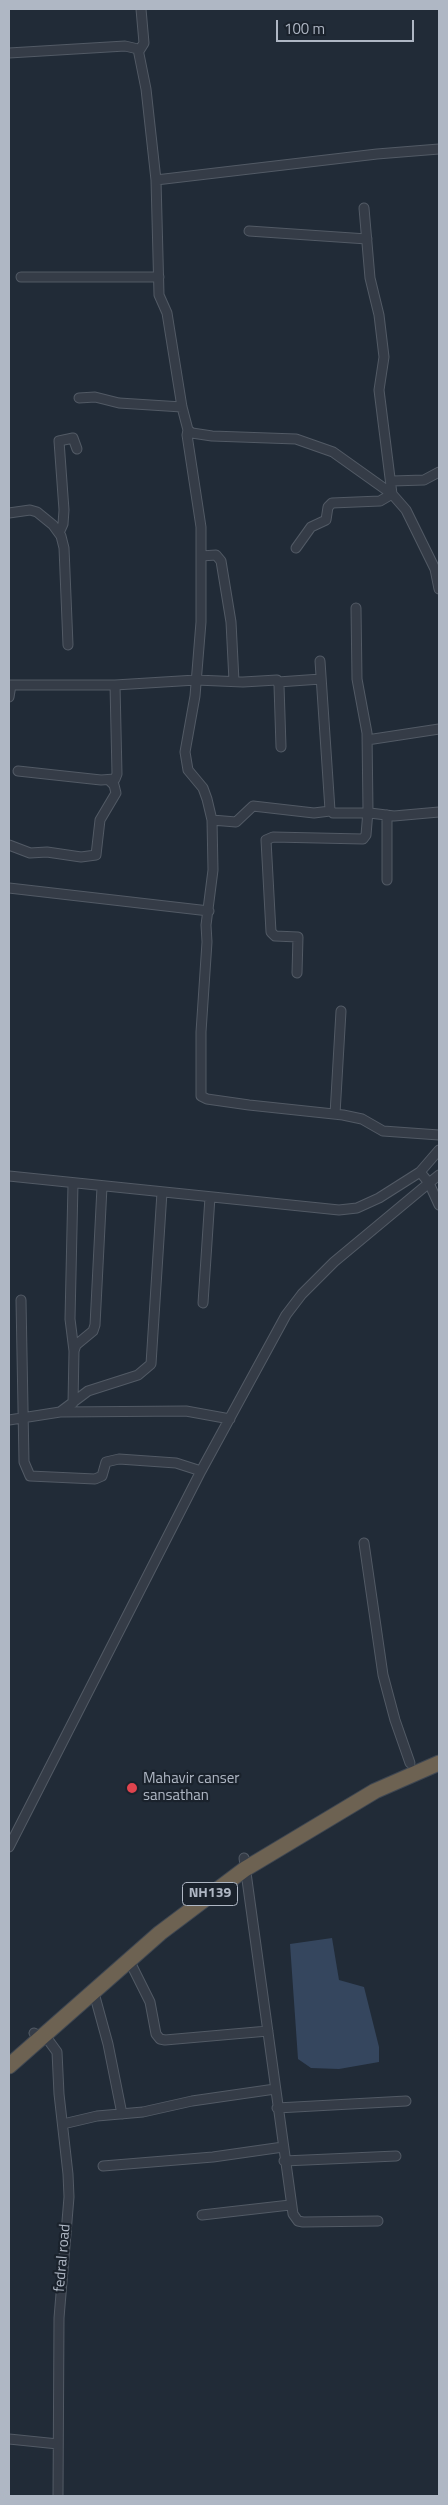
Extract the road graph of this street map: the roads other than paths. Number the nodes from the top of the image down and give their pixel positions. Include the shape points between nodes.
1 (141, 9) edge
2 (139, 51) junction
3 (9, 53) edge
4 (439, 149) edge
5 (156, 180) junction
6 (364, 208) dead end
7 (249, 231) dead end
8 (367, 238) junction
9 (21, 277) dead end
10 (160, 277) junction
11 (79, 398) dead end
12 (182, 407) junction
13 (188, 430) junction
14 (77, 449) dead end
15 (439, 472) edge
16 (392, 481) junction
17 (392, 494) junction
18 (9, 513) edge
19 (59, 533) junction
20 (296, 548) dead end
21 (201, 556) junction
22 (439, 589) edge
23 (356, 608) dead end
24 (68, 645) dead end
25 (320, 661) dead end
26 (321, 679) junction
27 (196, 680) junction
28 (234, 681) junction
29 (278, 682) junction
30 (10, 685) edge
31 (115, 685) junction
32 (9, 696) edge
33 (439, 729) edge
34 (367, 740) junction
35 (280, 747) dead end
36 (18, 771) dead end
37 (110, 780) junction
38 (330, 811) junction
39 (368, 812) junction
40 (439, 812) edge
41 (388, 815) junction
42 (212, 820) junction
43 (9, 845) edge
44 (387, 880) dead end
45 (9, 888) edge
46 (209, 911) junction
47 (297, 974) dead end
48 (341, 1011) dead end
49 (335, 1114) junction
50 (439, 1135) edge
51 (439, 1150) edge
52 (420, 1172) junction
53 (439, 1175) edge
54 (9, 1176) edge
55 (429, 1183) junction
56 (73, 1184) junction
57 (102, 1187) junction
58 (162, 1192) junction
59 (210, 1197) junction
60 (439, 1205) edge
61 (21, 1300) dead end
62 (203, 1303) dead end
63 (74, 1351) junction
64 (73, 1403) junction
65 (60, 1412) junction
66 (23, 1418) junction
67 (230, 1419) junction
68 (9, 1420) edge
69 (201, 1472) junction
70 (364, 1543) dead end
71 (439, 1752) edge
72 (410, 1763) junction
73 (439, 1763) edge
74 (9, 1847) edge
75 (245, 1864) junction
76 (129, 1960) junction
77 (94, 1992) junction
78 (268, 2031) junction
79 (39, 2035) junction
80 (9, 2053) edge
81 (9, 2066) edge
82 (275, 2089) junction
83 (406, 2101) dead end
84 (278, 2108) junction
85 (122, 2114) junction
86 (63, 2124) junction
87 (283, 2147) junction
88 (396, 2156) dead end
89 (284, 2161) junction
90 (103, 2166) dead end
91 (290, 2205) junction
92 (202, 2215) dead end
93 (378, 2221) dead end
94 (9, 2438) edge
95 (58, 2444) junction
96 (58, 2496) edge

1 - 2 street via 144,44
2 - 3 street via 134,46 125,46
2 - 5 street
4 - 5 street
5 - 10 street
6 - 8 street
7 - 8 street
8 - 16 street via 370,278 384,357 379,390
9 - 10 street
10 - 12 street via 160,294 167,313
11 - 12 street
12 - 13 street
13 - 17 street via 212,436 273,436 308,442 333,452
13 - 21 street via 186,436 200,527
14 - 19 street via 73,438 58,441 64,510
15 - 16 street via 424,480
16 - 17 street
17 - 20 street via 380,501 332,503 328,506 326,520 311,527
17 - 22 street via 412,520 434,569
18 - 19 street via 34,510
19 - 24 street via 64,548
21 - 27 street via 201,622
21 - 28 street via 216,555 221,561 231,622
23 - 34 street via 356,668
25 - 26 street
26 - 29 street
26 - 38 street
27 - 28 street
27 - 31 street
27 - 42 street via 185,752 188,770 205,793
28 - 29 street
29 - 35 street
30 - 31 street
30 - 32 street
31 - 37 street via 117,774
33 - 34 street
34 - 39 street
36 - 37 street
37 - 43 street via 116,793 100,820 96,855 30,853
38 - 39 street
38 - 42 street via 314,813 253,806 236,822
39 - 41 street
39 - 47 street via 366,836 361,840 273,837 266,840 271,932 275,936 298,937
40 - 41 street
41 - 44 street
42 - 46 street via 213,870
45 - 46 street
46 - 49 street via 200,1032 202,1096 207,1100
48 - 49 street
49 - 50 street via 362,1119 383,1131
51 - 52 street
52 - 55 street
52 - 59 street via 372,1201 348,1209
53 - 55 street
54 - 56 street
55 - 60 street
55 - 67 street via 334,1262 302,1294 286,1315
56 - 57 street
56 - 63 street via 70,1319
57 - 58 street
57 - 63 street via 95,1325
58 - 59 street
58 - 64 street via 151,1364 138,1375 97,1387
59 - 62 street
61 - 66 street
63 - 64 street
64 - 65 street
65 - 66 street
65 - 67 street via 186,1411
66 - 68 street
66 - 69 street via 25,1467 34,1478 95,1479 102,1476 106,1462 119,1460 176,1463
67 - 69 street
69 - 74 street
70 - 72 street via 383,1675
71 - 72 highway, NH139
72 - 75 highway, NH139 via 370,1782
73 - 75 highway, NH139 via 375,1791
75 - 76 highway, NH139
75 - 78 street
75 - 79 highway, NH139 via 154,1925
76 - 77 highway, NH139
76 - 78 street via 150,2002 156,2034 160,2039
77 - 79 highway, NH139
77 - 85 street
78 - 82 street
79 - 80 highway, NH139
79 - 81 highway, NH139
79 - 86 street, fedral road via 57,2052
82 - 84 street
82 - 85 street
83 - 84 street
84 - 87 street
85 - 86 street
86 - 95 street, fedral road via 69,2197 59,2318
87 - 89 street
87 - 90 street via 213,2157
88 - 89 street
89 - 91 street
91 - 92 street
91 - 93 street via 298,2221
94 - 95 street
95 - 96 street, fedral road

